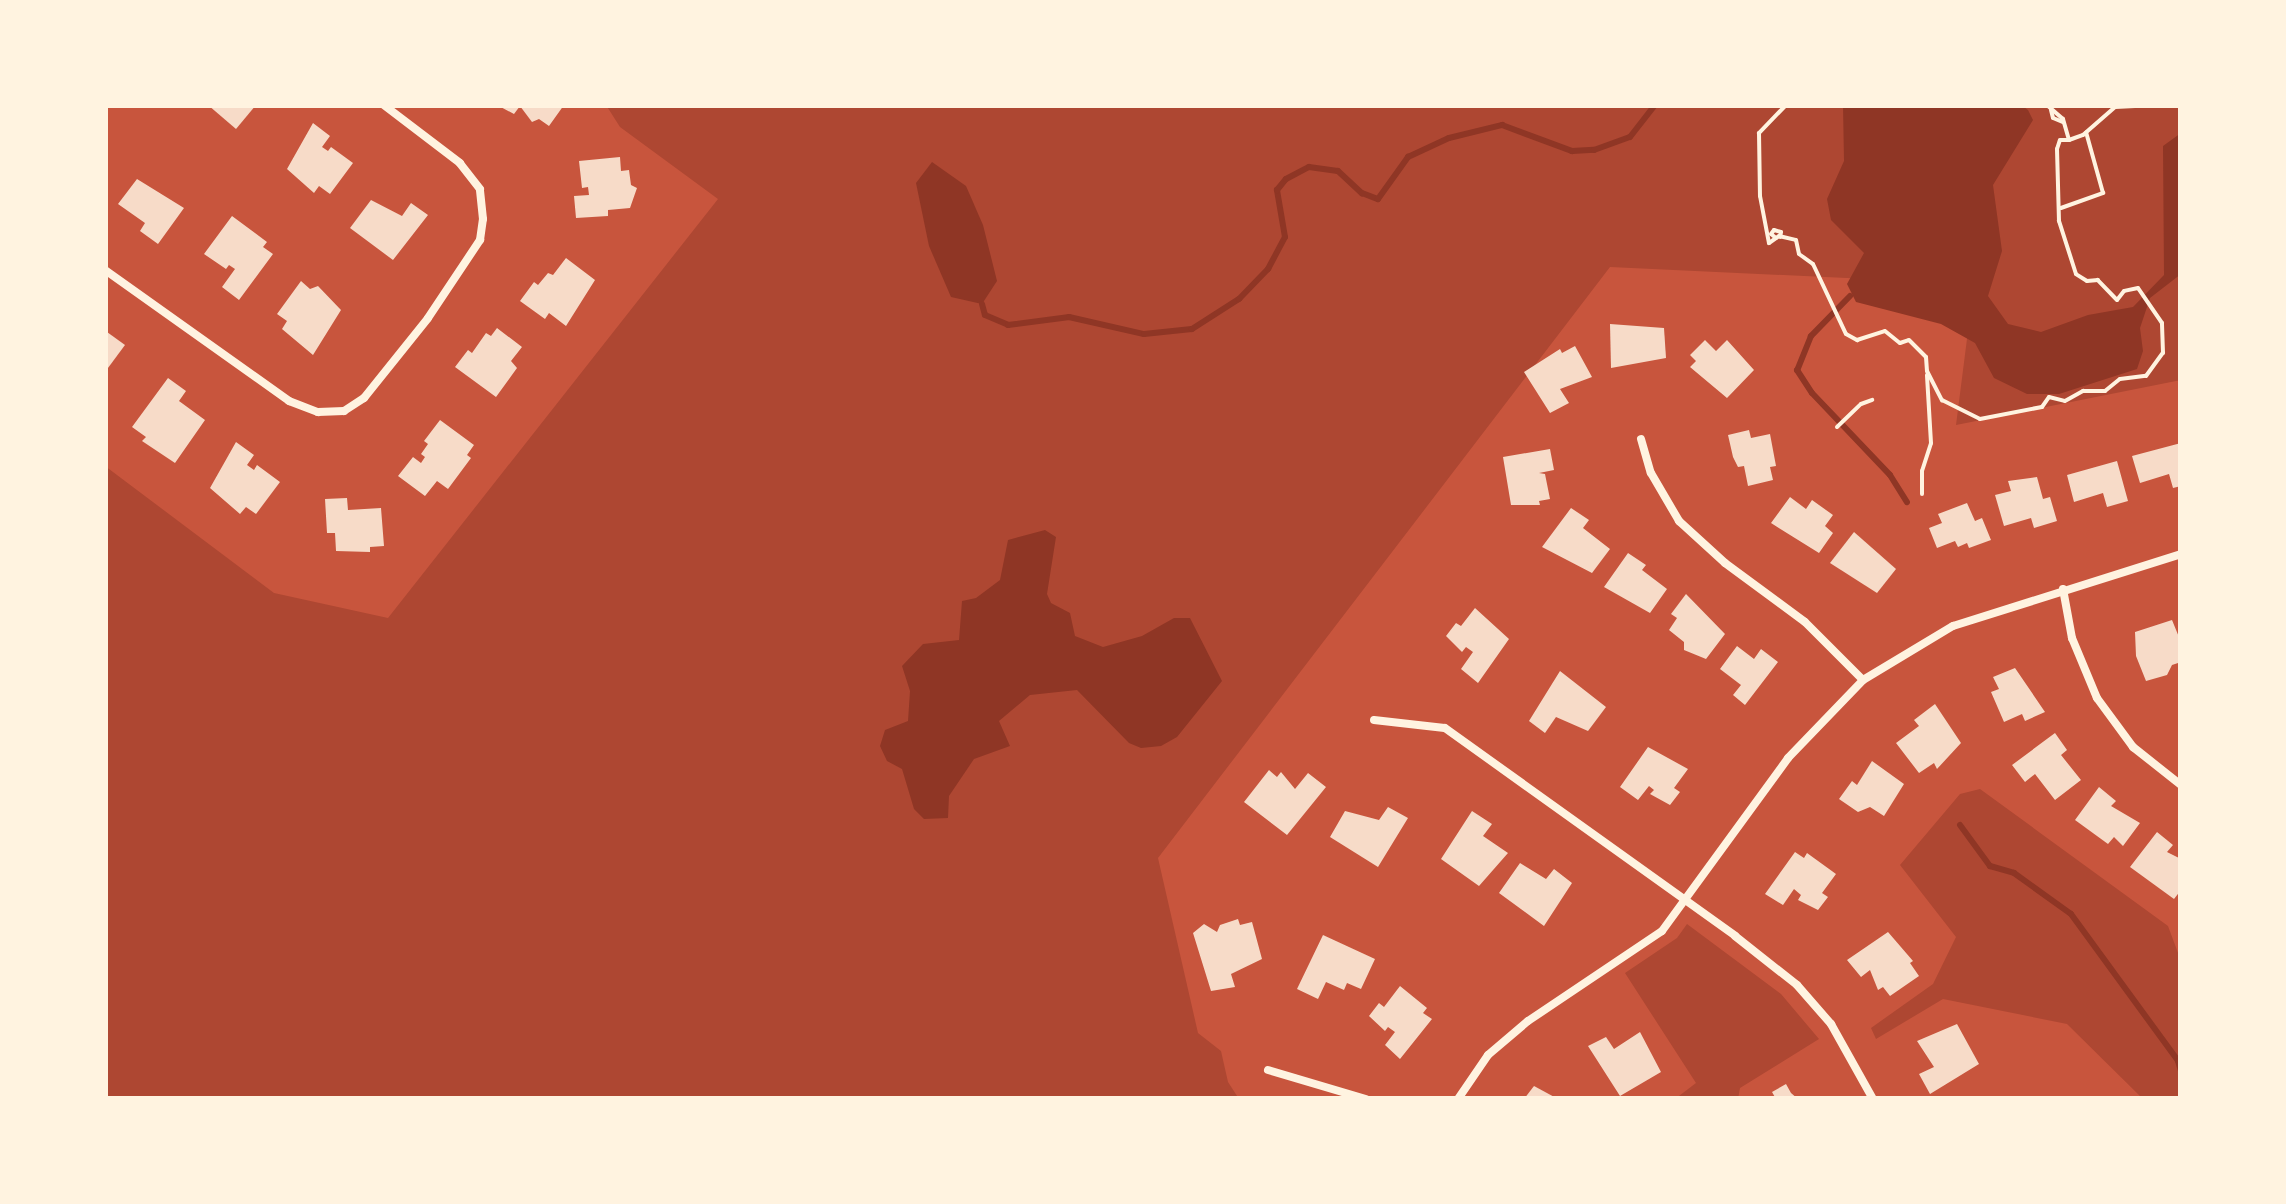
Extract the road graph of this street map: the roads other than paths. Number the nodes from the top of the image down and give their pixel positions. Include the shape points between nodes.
1 (384, 105) edge
2 (105, 270) edge
3 (1641, 439) dead end
4 (2181, 554) edge
5 (2062, 589) junction
6 (1864, 680) junction
7 (1374, 720) dead end
8 (2181, 784) edge
9 (1684, 898) junction
10 (1268, 1070) dead end
11 (1366, 1099) edge
12 (1458, 1099) edge
13 (1873, 1099) edge

1 - 2 street via 460,163 480,190 483,219 480,240 428,318 364,398 344,412 290,402
3 - 6 street via 1650,473 1679,522 1805,622
4 - 5 street
5 - 6 street via 1954,626
5 - 8 street via 2072,638 2097,698 2133,747
6 - 9 street via 1788,758
7 - 9 street via 1445,728
9 - 12 street via 1662,931 1528,1020 1488,1055
9 - 13 street via 1797,985 1831,1024
10 - 11 street

